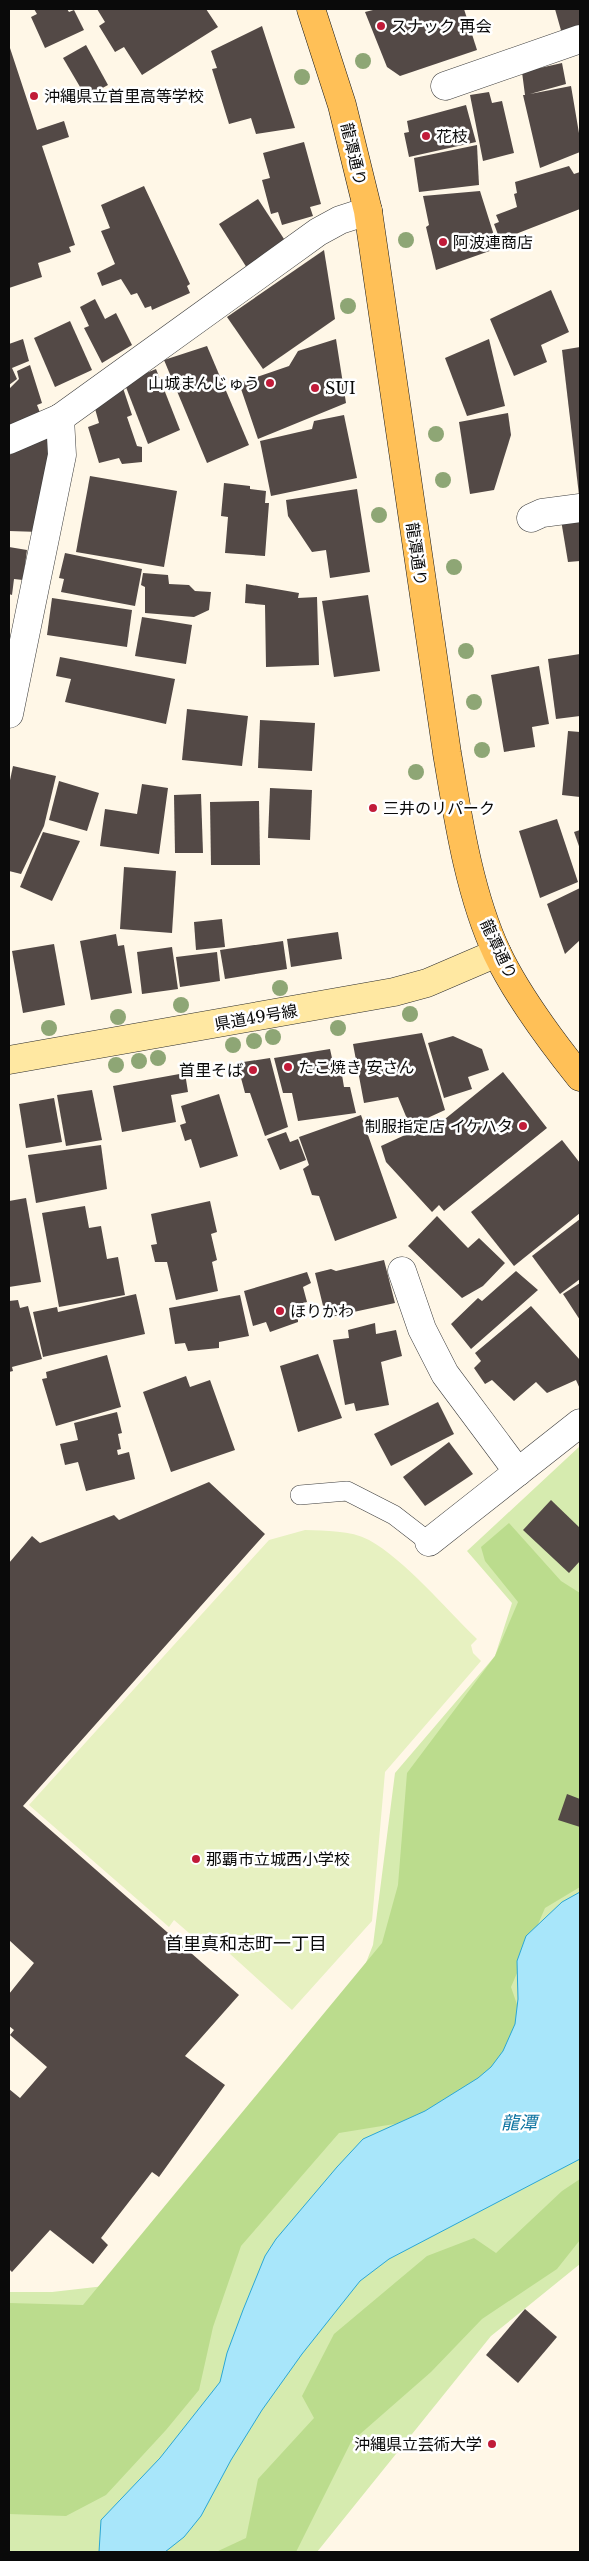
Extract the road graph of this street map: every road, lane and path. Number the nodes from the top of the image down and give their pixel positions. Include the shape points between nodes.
1 (311, 9) edge
2 (580, 39) edge
3 (445, 86) dead end
4 (368, 211) junction
5 (60, 418) junction
6 (9, 440) edge
7 (580, 508) edge
8 (531, 518) dead end
9 (9, 714) edge
10 (498, 953) junction
11 (9, 1060) edge
12 (580, 1077) edge
13 (402, 1271) dead end
14 (580, 1423) edge
15 (518, 1472) junction
16 (300, 1494) dead end
17 (429, 1542) joint

1 - 4 main road, 龍潭通り via 342,104
2 - 3 street
4 - 5 street via 340,220 318,232
4 - 10 main road, 龍潭通り via 457,814 482,912
5 - 6 street
5 - 9 street via 62,455
7 - 8 street
10 - 11 main road, 県道49号線 via 427,984 394,992
10 - 12 main road, 龍潭通り via 528,1003
13 - 15 street via 422,1330 445,1374
14 - 15 street
15 - 17 street
16 - 17 lane via 347,1491 394,1515

